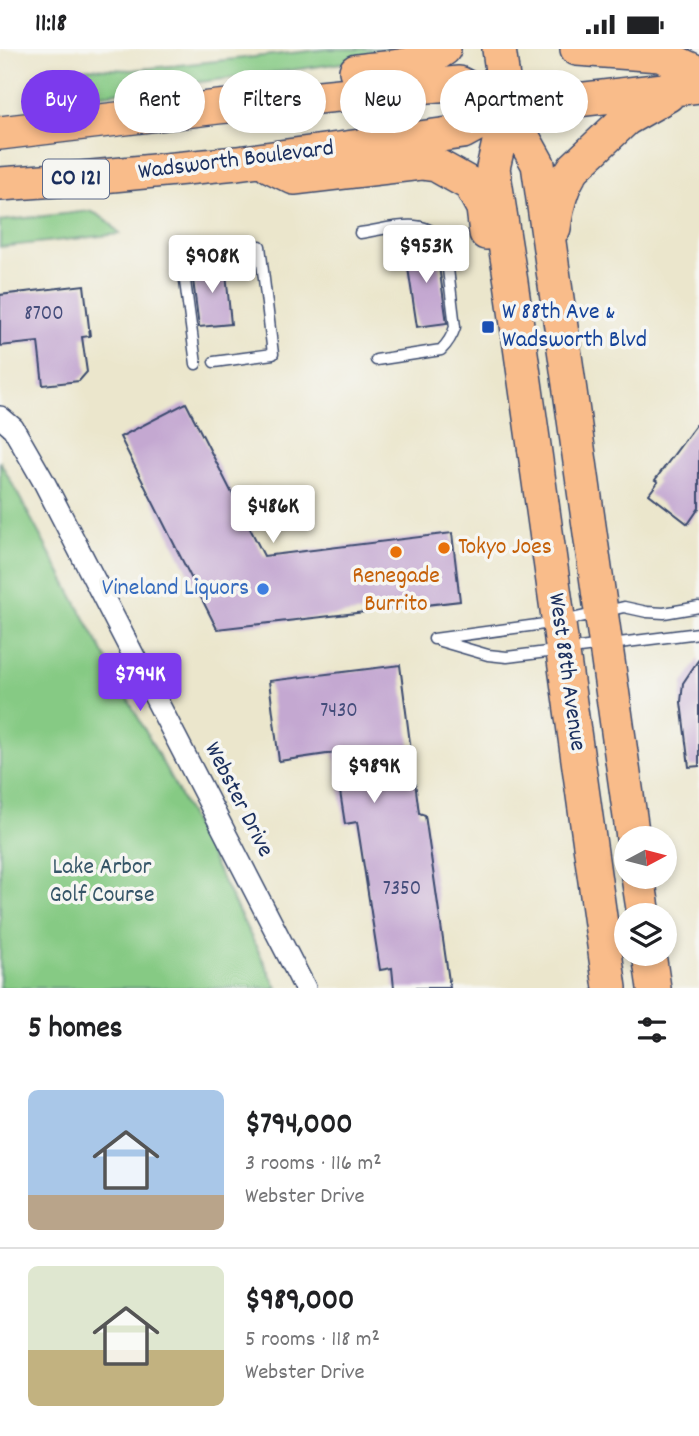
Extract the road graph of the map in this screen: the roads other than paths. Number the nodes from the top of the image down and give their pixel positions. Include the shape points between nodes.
1 (444, 49) edge
2 (499, 49) edge
3 (577, 49) edge
4 (502, 70) edge
5 (693, 83) edge
6 (440, 85) edge
7 (326, 93) edge
8 (326, 97) edge
9 (588, 97) edge
10 (219, 107) edge
11 (456, 133) edge
12 (501, 133) edge
13 (521, 133) edge
14 (0, 134) edge
15 (258, 160) junction
16 (0, 184) edge
17 (360, 233) dead end
18 (551, 253) junction
19 (511, 282) junction
20 (376, 360) dead end
21 (214, 362) dead end
22 (195, 364) dead end
23 (0, 417) edge
24 (699, 607) edge
25 (603, 629) junction
26 (699, 633) edge
27 (561, 636) junction
28 (631, 826) edge
29 (651, 966) edge
30 (305, 988) edge
31 (610, 988) edge
32 (654, 988) edge

1 - 7 main road via 408,65 341,72
2 - 4 main road, West 88th Avenue
3 - 5 main road via 660,55
5 - 9 main road, Wadsworth Boulevard / CO 121
5 - 18 main road via 626,119 567,177 557,205
6 - 8 main road, CO 121
10 - 14 main road, CO 121
11 - 15 main road, Wadsworth Boulevard / CO 121
12 - 19 main road, West 88th Avenue via 493,168
13 - 18 main road, West 88th Avenue via 538,164
15 - 16 main road, Wadsworth Boulevard / CO 121
15 - 19 main road via 294,179 436,165 470,184 483,208 490,255
17 - 20 lane via 415,225 433,230 445,244 453,336 440,350
18 - 25 main road, West 88th Avenue
19 - 27 main road, West 88th Avenue
21 - 22 lane via 273,354 260,246 193,254 185,265
23 - 30 street, Webster Drive via 13,428 44,482
24 - 25 lane via 664,613 624,607
25 - 26 lane
25 - 27 lane
25 - 27 lane
25 - 28 main road, West 88th Avenue
27 - 27 lane via 434,639 507,657
27 - 31 main road, West 88th Avenue
29 - 32 main road

